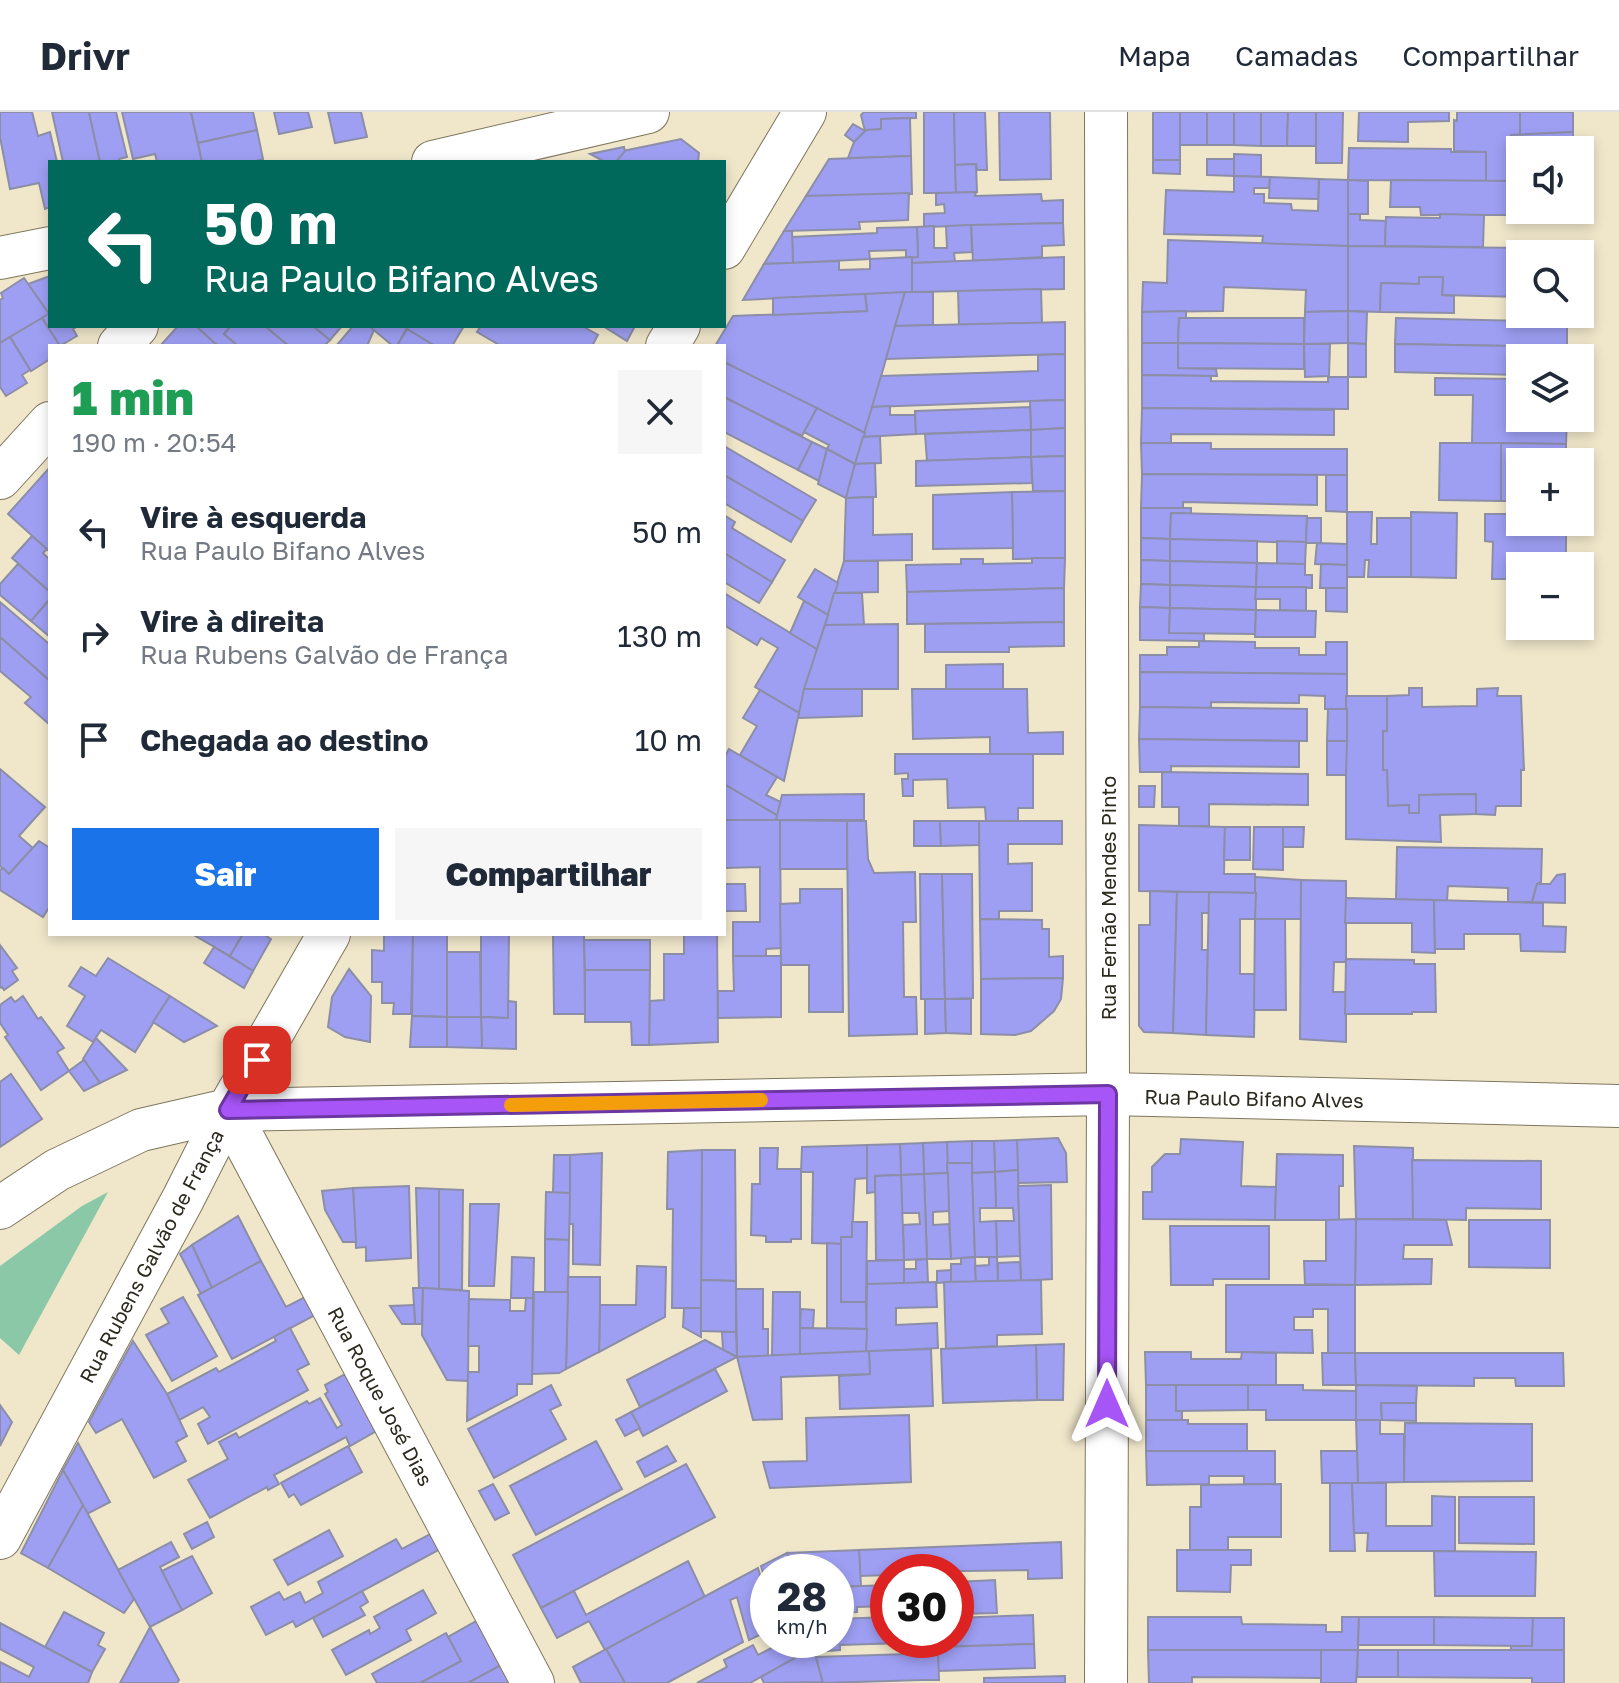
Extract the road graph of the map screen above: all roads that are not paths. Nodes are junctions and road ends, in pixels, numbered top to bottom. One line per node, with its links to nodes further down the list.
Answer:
1 (648, 112): 4 (street)
2 (805, 112): 5 (street)
3 (1106, 112): 13 (street, Rua Fernão Mendes Pinto)
4 (442, 160)
5 (726, 245)
6 (48, 248): 7 (street)
7 (0, 258)
8 (135, 328): 9 (street)
9 (121, 344)
10 (48, 425): 11 (street)
11 (0, 478)
12 (328, 936): 15 (street, Rua Rubens Galvão de França)
13 (1108, 1094): 14 (street, Rua Paulo Bifano Alves); 15 (street, Rua Paulo Bifano Alves); 19 (street, Rua Fernão Mendes Pinto)
14 (1619, 1106)
15 (228, 1110): 16 (street, Rua Paulo Bifano Alves); 17 (street, Rua Rubens Galvão de França); 18 (street, Rua Roque José Dias)
16 (0, 1208)
17 (0, 1538)
18 (533, 1683)
19 (1106, 1683)

